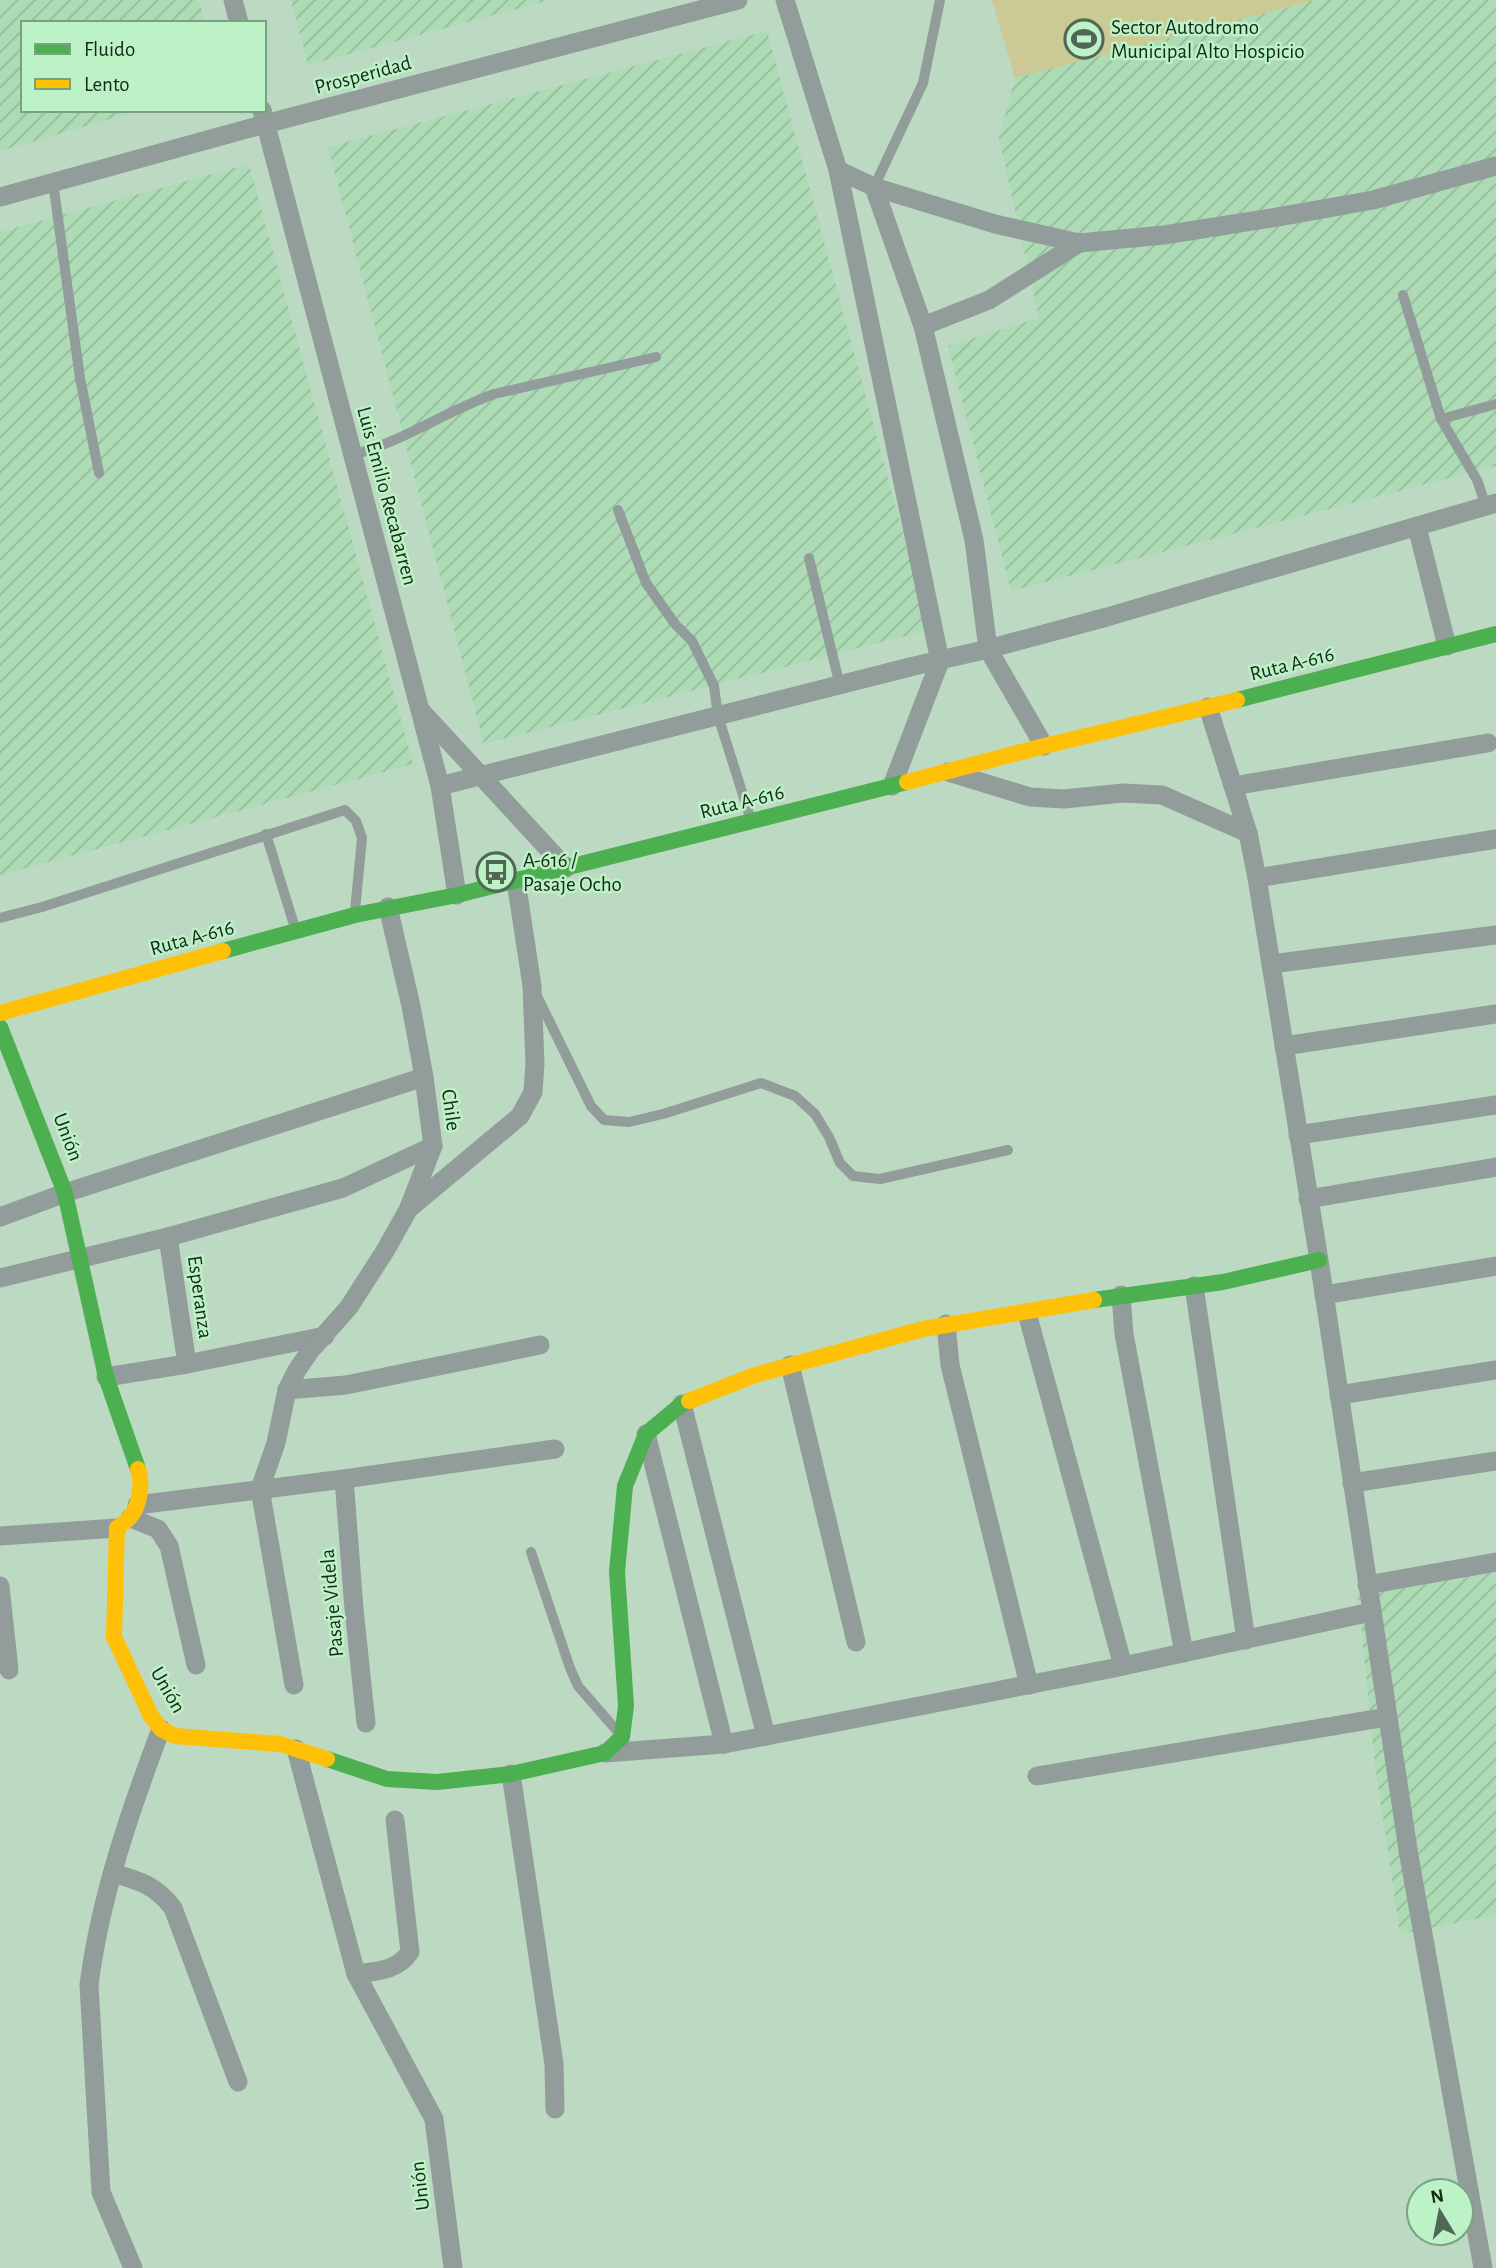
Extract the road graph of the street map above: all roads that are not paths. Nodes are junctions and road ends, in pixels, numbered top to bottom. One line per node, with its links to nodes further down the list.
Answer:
1 (233, 0): 5 (street)
2 (738, 0): 6 (street, Prosperidad)
3 (785, 0): 8 (street)
4 (940, 0): 10 (lane)
5 (238, 21)
6 (263, 117): 9 (street, Prosperidad); 18 (street, Luis Emilio Recabarren)
7 (1496, 166): 12 (street)
8 (838, 170): 10 (street); 27 (street)
9 (53, 182): 11 (street, Prosperidad); 19 (lane)
10 (874, 187): 12 (street); 14 (street)
11 (0, 197)
12 (1079, 243): 14 (street)
13 (1403, 295): 17 (lane)
14 (923, 326): 26 (street)
15 (656, 357): 18 (lane)
16 (1496, 404): 17 (lane)
17 (1441, 419): 20 (lane)
18 (352, 455): 29 (street, Luis Emilio Recabarren)
19 (99, 473)
20 (1491, 505): 22 (street)
21 (618, 510): 31 (lane)
22 (1417, 527): 25 (street); 26 (street)
23 (809, 558): 28 (lane)
24 (1496, 634): 25 (street, Ruta A-616)
25 (1447, 646): 30 (street, Ruta A-616)
26 (988, 649): 27 (street); 33 (street)
27 (940, 661): 28 (street); 37 (street)
28 (840, 686): 31 (street)
29 (419, 708): 35 (street); 36 (street, Luis Emilio Recabarren)
30 (1208, 708): 33 (street, Ruta A-616); 38 (street)
31 (718, 716): 35 (street); 39 (lane)
32 (1488, 743): 38 (street)
33 (1044, 746): 34 (street, Ruta A-616)
34 (947, 772): 37 (street, Ruta A-616); 40 (street)
35 (481, 776): 36 (street); 43 (street)
36 (440, 786): 46 (street, Luis Emilio Recabarren)
37 (892, 786): 39 (street, Ruta A-616)
38 (1233, 786): 40 (street)
39 (752, 821): 43 (street, Ruta A-616)
40 (1248, 833): 44 (street)
41 (266, 834): 48 (lane); 49 (lane); 50 (lane)
42 (1496, 839): 44 (street)
43 (566, 868): 45 (street, Ruta A-616)
44 (1257, 878): 52 (street)
45 (516, 881): 46 (street, Ruta A-616); 53 (street)
46 (457, 895): 47 (street, Ruta A-616)
47 (387, 907): 48 (street, Ruta A-616); 58 (street, Chile)
48 (355, 915): 50 (street, Ruta A-616)
49 (0, 918)
50 (296, 931): 54 (street, Ruta A-616)
51 (1496, 935): 52 (street)
52 (1271, 964): 57 (street)
53 (532, 986): 62 (lane); 66 (street)
54 (0, 1013)
55 (1496, 1014): 57 (street)
56 (0, 1027): 64 (street, Unión)
57 (1284, 1046): 60 (street)
58 (424, 1077): 61 (street, Chile); 64 (street)
59 (1496, 1105): 60 (street)
60 (1298, 1135): 65 (street)
61 (433, 1146): 66 (street, Chile); 68 (street)
62 (1008, 1150)
63 (1496, 1167): 65 (street)
64 (65, 1193): 67 (street); 69 (street, Unión)
65 (1308, 1199): 70 (street)
66 (408, 1210): 78 (street, Chile)
67 (0, 1217)
68 (168, 1237): 69 (street); 80 (street, Esperanza)
69 (81, 1258): 72 (street); 83 (street, Unión)
70 (1319, 1260): 73 (street); 74 (street)
71 (1496, 1266): 74 (street)
72 (0, 1278)
73 (1194, 1286): 75 (street); 100 (street)
74 (1324, 1295): 85 (street)
75 (1121, 1296): 76 (street); 102 (street)
76 (1027, 1313): 77 (street); 104 (street)
77 (947, 1324): 81 (street); 107 (street)
78 (325, 1336): 80 (street); 84 (street, Chile)
79 (540, 1346): 84 (street)
80 (187, 1364): 83 (street)
81 (790, 1365): 86 (street); 101 (street)
82 (1496, 1370): 85 (street)
83 (106, 1377): 93 (street, Unión)
84 (287, 1390): 92 (street, Chile)
85 (1339, 1395): 91 (street)
86 (682, 1405): 87 (street); 111 (street)
87 (646, 1434): 112 (street); 113 (street)
88 (555, 1449): 90 (street)
89 (1496, 1461): 91 (street)
90 (344, 1479): 92 (street); 109 (street, Pasaje Videla)
91 (1352, 1483): 98 (street)
92 (260, 1489): 93 (street); 106 (street)
93 (128, 1517): 94 (street); 103 (street); 110 (street, Unión)
94 (0, 1536)
95 (531, 1552): 112 (lane)
96 (1496, 1562): 98 (street)
97 (0, 1586): 105 (street)
98 (1367, 1586): 99 (street)
99 (1371, 1612): 100 (street); 108 (street)
100 (1246, 1640): 102 (street)
101 (856, 1642)
102 (1185, 1653): 104 (street)
103 (196, 1665)
104 (1123, 1666): 107 (street)
105 (9, 1670)
106 (294, 1685)
107 (1030, 1685): 111 (street)
108 (1387, 1717): 117 (street); 125 (street)
109 (366, 1723)
110 (161, 1729): 114 (street, Unión); 119 (street)
111 (766, 1736): 113 (street)
112 (622, 1737): 115 (street)
113 (724, 1744): 115 (street)
114 (296, 1749): 116 (street); 120 (street, Unión)
115 (605, 1753): 116 (street)
116 (511, 1774): 122 (street)
117 (1037, 1776)
118 (395, 1820): 120 (street)
119 (113, 1873): 121 (street); 123 (street)
120 (356, 1974): 124 (street, Unión)
121 (238, 2081)
122 (555, 2109)
123 (133, 2268)
124 (453, 2268)
125 (1483, 2268)

